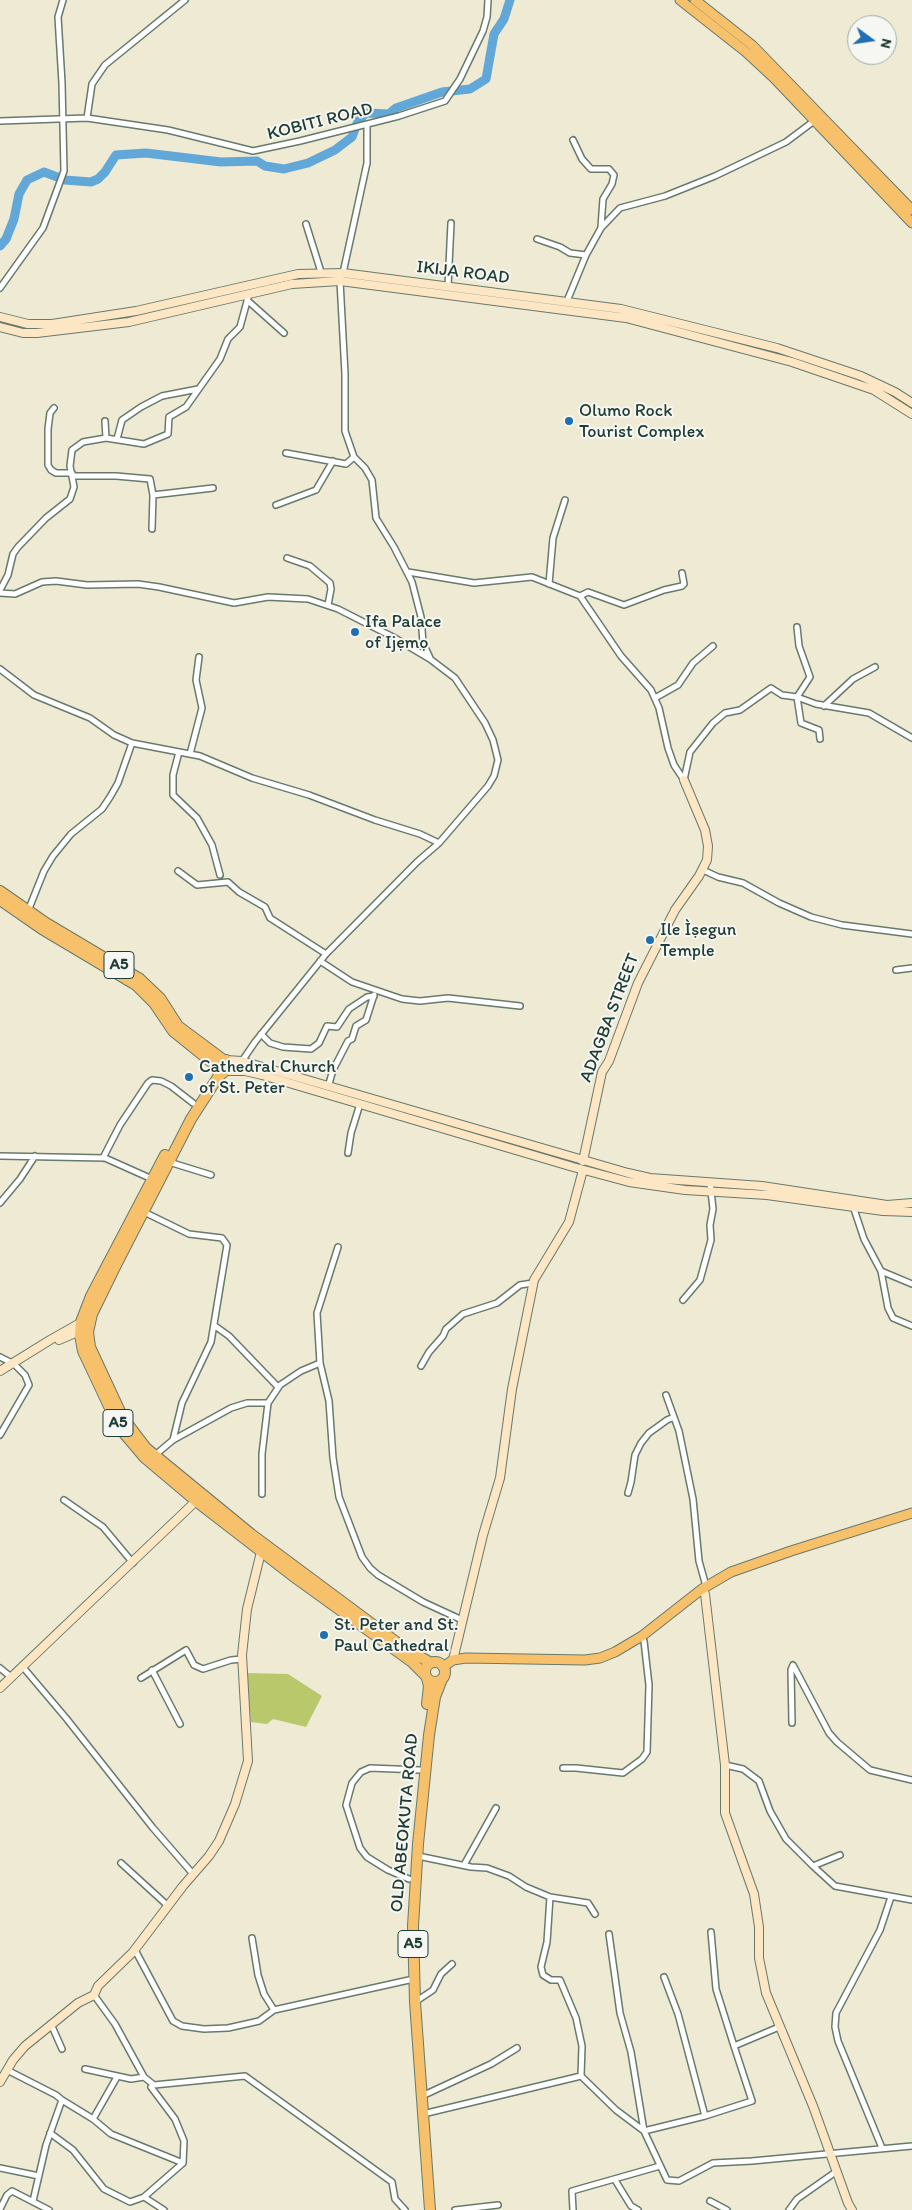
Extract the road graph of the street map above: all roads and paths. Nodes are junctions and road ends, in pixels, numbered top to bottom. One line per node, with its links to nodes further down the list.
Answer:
1 (63, 0): 7 (street)
2 (185, 0): 6 (street)
3 (488, 0): 10 (street, KOBITI ROAD)
4 (680, 0): 9 (main road)
5 (695, 0): 12 (main road)
6 (87, 118): 7 (street, KOBITI ROAD); 10 (street, KOBITI ROAD)
7 (63, 120): 8 (street, KOBITI ROAD); 23 (street)
8 (0, 121)
9 (814, 121): 14 (main road); 16 (street)
10 (367, 124): 20 (street)
11 (573, 140): 16 (street)
12 (912, 210)
13 (451, 223): 22 (street)
14 (912, 223)
15 (306, 224): 19 (street)
16 (600, 228): 18 (street)
17 (537, 239): 18 (street)
18 (586, 255): 25 (street)
19 (321, 272): 20 (street, IKIJA ROAD); 26 (street, IKIJA ROAD)
20 (343, 273): 22 (street, IKIJA ROAD)
21 (340, 281): 24 (street, IKIJA ROAD); 32 (street, IKIJA ROAD); 37 (street)
22 (448, 286): 25 (street, IKIJA ROAD)
23 (0, 288)
24 (248, 297): 27 (street, IKIJA ROAD); 28 (street); 29 (street)
25 (566, 301): 30 (street, IKIJA ROAD)
26 (0, 317)
27 (0, 328)
28 (284, 333)
29 (198, 389): 35 (street); 35 (street)
30 (912, 403)
31 (54, 408): 39 (street)
32 (912, 414)
33 (105, 421): 34 (street)
34 (106, 438): 35 (street); 39 (street)
35 (118, 439)
36 (286, 453): 38 (street)
37 (354, 457): 38 (street); 46 (street)
38 (333, 461): 43 (street)
39 (72, 474): 41 (street); 49 (street)
40 (214, 488): 41 (street)
41 (153, 495): 44 (street)
42 (565, 500): 48 (street)
43 (276, 505)
44 (152, 529)
45 (286, 558): 51 (street)
46 (408, 572): 48 (street); 55 (street)
47 (682, 573): 50 (street)
48 (549, 584): 50 (street)
49 (0, 592): 51 (street)
50 (580, 596): 58 (street)
51 (328, 605): 55 (street)
52 (796, 627): 59 (street)
53 (713, 646): 58 (street)
54 (199, 657): 65 (street)
55 (430, 659): 67 (street)
56 (874, 667): 60 (street)
57 (0, 669): 63 (street)
58 (654, 698): 66 (street)
59 (797, 698): 60 (street); 62 (street); 66 (street)
60 (824, 706): 61 (street)
61 (912, 738)
62 (820, 739)
63 (132, 743): 64 (street); 73 (street)
64 (179, 752): 65 (street); 70 (street)
65 (190, 754): 67 (street)
66 (684, 780): 68 (street)
67 (439, 844): 75 (street)
68 (703, 870): 74 (street); 92 (street, ADAGBA STREET)
69 (178, 871): 75 (street)
70 (220, 875)
71 (0, 891): 73 (highway, A5)
72 (1, 904): 83 (highway, A5)
73 (28, 911): 83 (highway, A5)
74 (912, 934)
75 (326, 954): 76 (street)
76 (320, 961): 79 (street); 81 (street)
77 (912, 968): 78 (street)
78 (896, 970)
79 (375, 993): 80 (street); 81 (street); 84 (street)
80 (520, 1006)
81 (261, 1034): 82 (street)
82 (242, 1062): 83 (street); 84 (street)
83 (221, 1065): 85 (highway, A5); 86 (street); 91 (highway, A5)
84 (328, 1087): 92 (street)
85 (193, 1103): 90 (street); 94 (highway, A5)
86 (360, 1104): 87 (street); 92 (street)
87 (348, 1153)
88 (0, 1156): 89 (street)
89 (35, 1156): 90 (street); 97 (street)
90 (103, 1158): 94 (street)
91 (168, 1162): 93 (street); 100 (highway, A5)
92 (583, 1165): 95 (street); 96 (street); 105 (street, ADAGBA STREET)
93 (211, 1175)
94 (152, 1179): 103 (highway, A5)
95 (710, 1182): 96 (street); 98 (street)
96 (712, 1192): 99 (street); 107 (street)
97 (0, 1203)
98 (912, 1203)
99 (853, 1206): 101 (street); 104 (street)
100 (144, 1212): 103 (highway, A5); 108 (street)
101 (912, 1212)
102 (338, 1247): 112 (street)
103 (112, 1263): 110 (highway, A5); 123 (highway, A5)
104 (881, 1271): 106 (street); 109 (street)
105 (533, 1283): 114 (street); 133 (street, ADAGBA STREET)
106 (912, 1284)
107 (683, 1300)
108 (215, 1326): 117 (street); 122 (street)
109 (912, 1326)
110 (80, 1327): 113 (street); 127 (highway, A5)
111 (0, 1357): 113 (street)
112 (320, 1363): 117 (street); 133 (street)
113 (15, 1366): 115 (street); 116 (street); 121 (street)
114 (421, 1366)
115 (0, 1372)
116 (0, 1376)
117 (278, 1387): 119 (street)
118 (666, 1395): 120 (street)
119 (268, 1403): 122 (street); 125 (street)
120 (674, 1417): 124 (street); 132 (street)
121 (0, 1435)
122 (173, 1440): 123 (street)
123 (154, 1456): 137 (highway, A5)
124 (628, 1493)
125 (262, 1494)
126 (64, 1500): 131 (street)
127 (196, 1501): 130 (highway, A5); 131 (street)
128 (912, 1513): 132 (main road)
129 (912, 1519): 132 (main road)
130 (261, 1552): 135 (street); 142 (highway, A5)
131 (133, 1563): 138 (street)
132 (705, 1590): 134 (main road); 136 (main road); 148 (street)
133 (462, 1620): 136 (street, ADAGBA STREET)
134 (644, 1641): 141 (main road); 149 (street)
135 (242, 1659): 140 (street); 158 (street)
136 (453, 1660): 141 (main road)
137 (432, 1663): 141 (highway); 142 (highway)
138 (22, 1666): 143 (street); 158 (street)
139 (0, 1668): 143 (street)
140 (152, 1670): 144 (street); 147 (street)
141 (443, 1673): 142 (highway); 154 (highway, OLD ABEOKUTA ROAD / A5)
142 (426, 1676): 150 (highway, OLD ABEOKUTA ROAD / A5)
143 (10, 1678): 145 (street)
144 (141, 1678)
145 (0, 1688)
146 (792, 1723): 151 (street)
147 (180, 1724)
148 (725, 1765): 157 (street); 176 (street)
149 (563, 1768)
150 (420, 1770): 159 (highway, OLD ABEOKUTA ROAD / A5); 159 (street)
151 (912, 1780)
152 (496, 1808): 156 (street)
153 (840, 1855): 157 (street)
154 (417, 1856): 156 (street); 173 (highway, OLD ABEOKUTA ROAD / A5)
155 (121, 1863): 163 (street)
156 (464, 1866): 160 (street)
157 (813, 1866): 161 (street)
158 (193, 1874): 163 (street)
159 (409, 1879): 171 (highway, OLD ABEOKUTA ROAD / A5)
160 (550, 1897): 164 (street); 182 (street)
161 (891, 1897): 162 (street); 195 (street)
162 (912, 1900)
163 (168, 1905): 168 (street)
164 (595, 1914)
165 (711, 1932): 177 (street)
166 (609, 1934): 192 (street)
167 (252, 1938): 174 (street)
168 (135, 1950): 172 (street); 174 (street)
169 (452, 1964): 173 (street)
170 (664, 1977): 190 (street)
171 (409, 1980): 174 (street); 211 (highway, OLD ABEOKUTA ROAD / A5)
172 (94, 1995): 175 (street); 184 (street)
173 (415, 2002): 187 (highway, OLD ABEOKUTA ROAD / A5)
174 (274, 2010)
175 (51, 2024): 179 (street); 181 (street)
176 (779, 2027): 177 (street); 196 (street)
177 (734, 2046): 190 (street)
178 (517, 2048): 187 (street)
179 (62, 2049)
180 (85, 2069): 183 (street)
181 (8, 2070): 185 (street); 188 (street)
182 (582, 2076): 189 (street); 192 (street)
183 (117, 2077): 184 (street); 191 (street)
184 (144, 2077): 186 (street)
185 (0, 2082)
186 (154, 2085): 197 (street); 210 (street)
187 (421, 2096): 189 (highway, OLD ABEOKUTA ROAD / A5)
188 (62, 2100): 191 (street); 193 (street)
189 (423, 2114): 212 (highway, OLD ABEOKUTA ROAD / A5)
190 (705, 2116): 192 (street)
191 (93, 2119): 197 (street)
192 (644, 2131): 198 (street)
193 (50, 2133): 201 (street); 203 (street)
194 (912, 2146): 195 (street)
195 (882, 2148): 196 (street)
196 (831, 2153): 198 (street); 200 (street)
197 (183, 2163): 203 (street)
198 (660, 2166): 202 (street)
199 (0, 2168): 201 (street)
200 (838, 2171): 217 (street); 218 (street)
201 (39, 2176): 204 (street)
202 (615, 2180): 214 (street); 215 (street)
203 (144, 2197): 209 (street)
204 (33, 2201): 207 (street); 208 (street)
205 (710, 2201): 216 (street)
206 (498, 2205): 213 (street)
207 (0, 2209)
208 (48, 2210)
209 (164, 2210)
210 (405, 2210)
211 (423, 2210)
212 (430, 2210)
213 (455, 2210)
214 (572, 2210)
215 (638, 2210)
216 (727, 2210)
217 (789, 2210)
218 (852, 2210)

